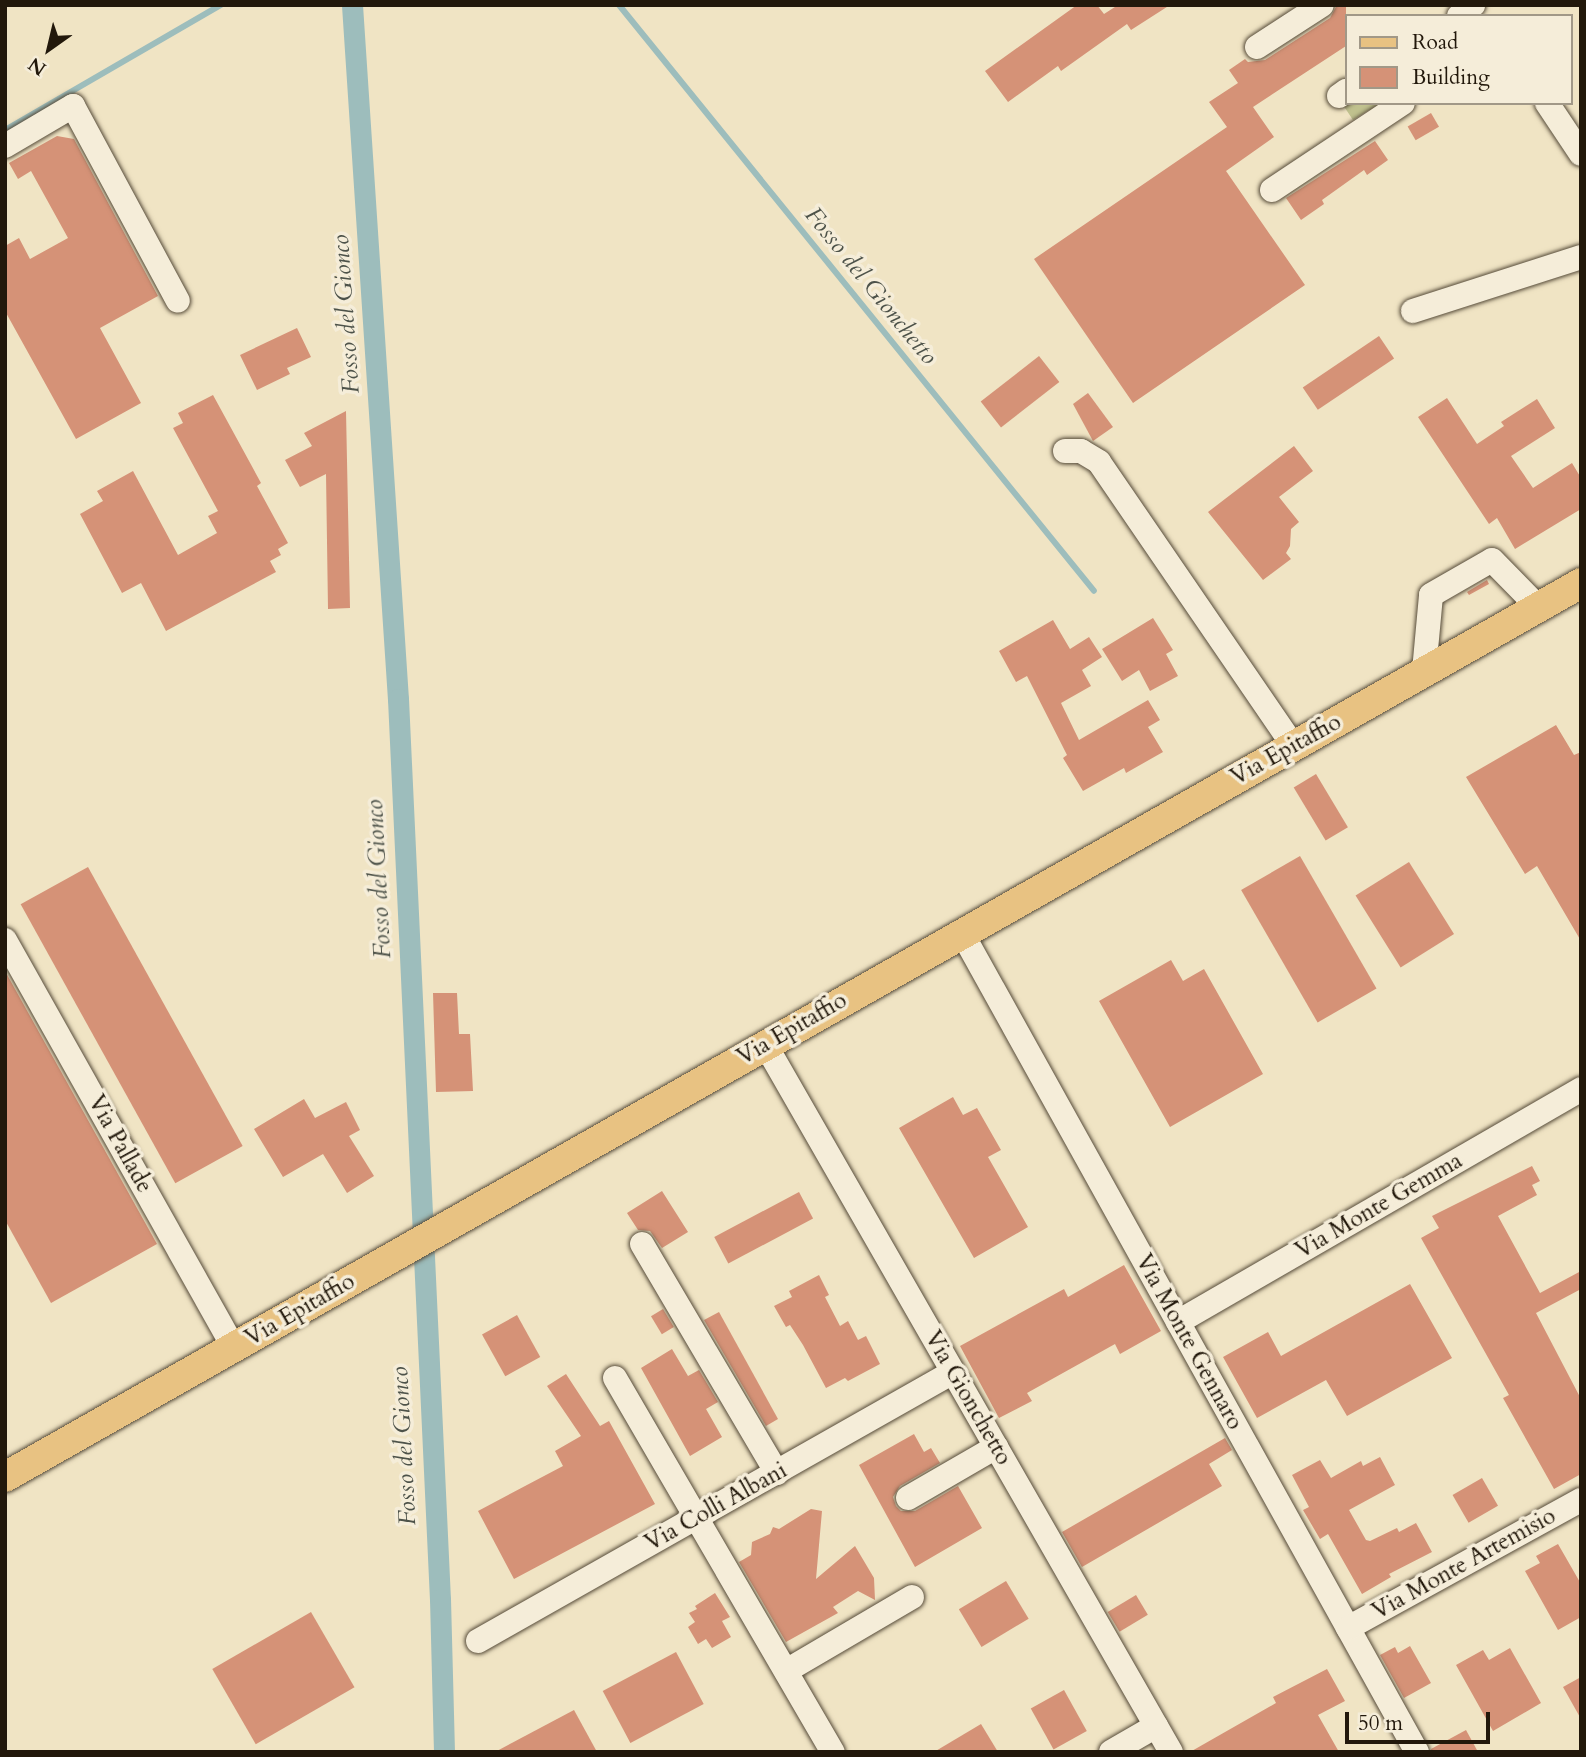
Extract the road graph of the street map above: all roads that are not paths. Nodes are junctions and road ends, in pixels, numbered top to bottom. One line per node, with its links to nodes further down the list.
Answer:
1 (1322, 5): 2 (street)
2 (1257, 47)
3 (1400, 105): 7 (street)
4 (1548, 105): 6 (street)
5 (5, 146): 9 (street)
6 (1581, 155)
7 (1272, 190)
8 (1581, 257): 10 (street)
9 (178, 301)
10 (1413, 311)
11 (1065, 451): 15 (street)
12 (1581, 583): 13 (main road, Via Epitaffio)
13 (1538, 607): 14 (main road, Via Epitaffio); 14 (street)
14 (1424, 671): 15 (main road, Via Epitaffio)
15 (1293, 745): 16 (main road, Via Epitaffio)
16 (962, 933): 18 (main road, Via Epitaffio); 21 (street, Via Monte Gennaro)
17 (5, 940): 22 (street, Via Pallade)
18 (765, 1044): 22 (main road, Via Epitaffio); 23 (street, Via Gionchetto)
19 (1581, 1089): 21 (street, Via Monte Gemma)
20 (642, 1244): 26 (street)
21 (1178, 1322): 32 (street, Via Monte Gennaro)
22 (234, 1348): 27 (main road, Via Epitaffio)
23 (953, 1372): 25 (street, Via Gionchetto); 26 (street, Via Colli Albani)
24 (615, 1378): 30 (street)
25 (996, 1447): 28 (street); 35 (street, Via Gionchetto)
26 (777, 1474): 30 (street, Via Colli Albani)
27 (5, 1477)
28 (908, 1497)
29 (1581, 1500): 32 (street, Via Monte Artemisio)
30 (696, 1518): 33 (street, Via Colli Albani); 34 (street)
31 (912, 1597): 34 (street)
32 (1348, 1628): 39 (street, Via Monte Gennaro)
33 (478, 1641)
34 (786, 1671): 36 (street)
35 (1156, 1726): 37 (street); 38 (street, Via Gionchetto)
36 (833, 1752)
37 (1111, 1752)
38 (1171, 1752)
39 (1417, 1752)

